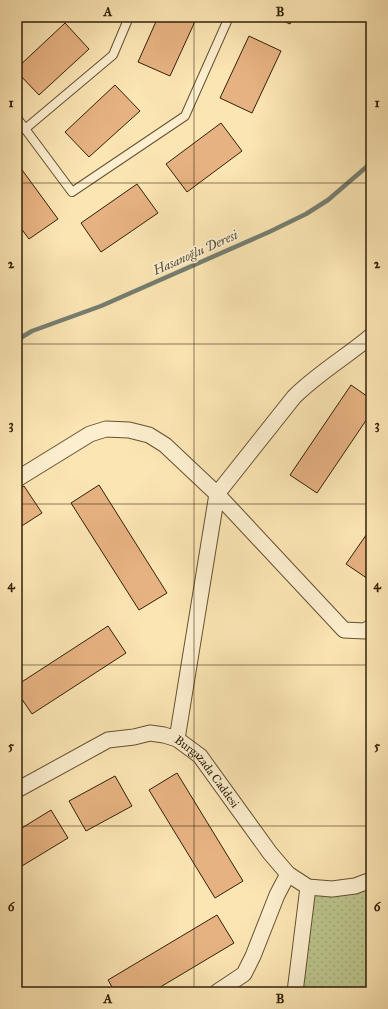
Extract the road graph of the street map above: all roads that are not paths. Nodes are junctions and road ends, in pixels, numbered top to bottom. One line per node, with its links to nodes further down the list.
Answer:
1 (129, 17): 4 (lane)
2 (229, 17): 4 (lane)
3 (17, 118): 4 (lane)
4 (25, 129)
5 (371, 336): 7 (street)
6 (17, 479): 7 (street)
7 (217, 494): 8 (street); 9 (street)
8 (371, 627)
9 (177, 739): 10 (street, Burgazada Caddesi); 11 (street, Burgazada Caddesi)
10 (17, 790)
11 (288, 874): 13 (street, Burgazada Caddesi); 14 (street)
12 (371, 880): 13 (street, Burgazada Caddesi)
13 (308, 887): 15 (street)
14 (217, 992)
15 (296, 992)

